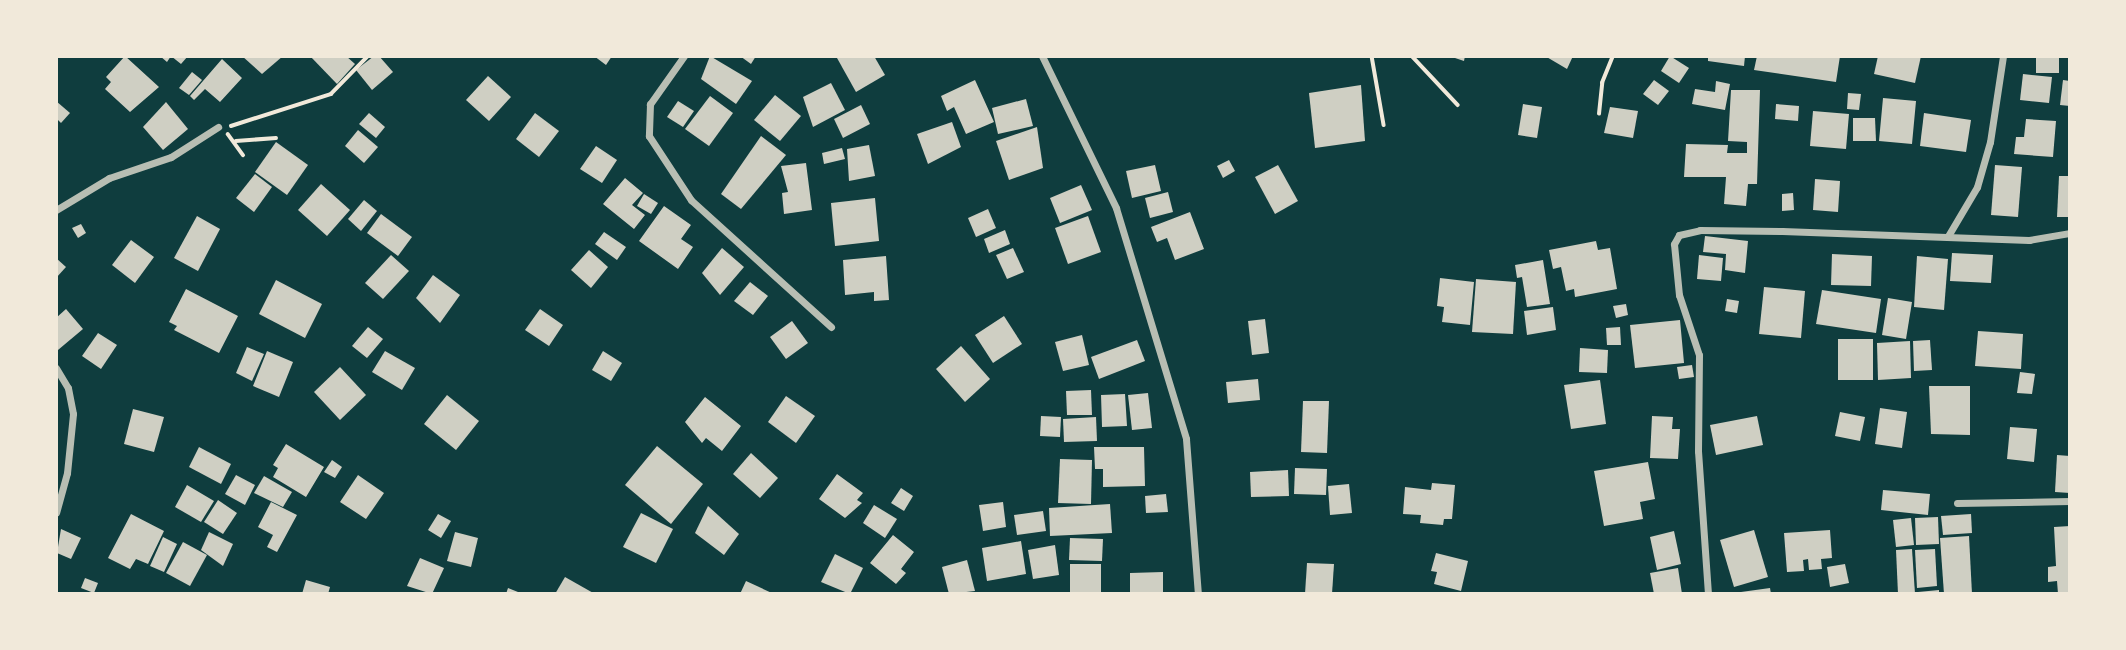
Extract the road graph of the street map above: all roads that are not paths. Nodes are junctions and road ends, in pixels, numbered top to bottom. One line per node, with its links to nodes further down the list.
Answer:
1 (684, 56): 8 (street)
2 (1042, 56): 13 (street)
3 (2003, 56): 7 (street)
4 (218, 127): 5 (street)
5 (56, 211)
6 (2070, 233): 7 (street)
7 (1948, 236): 14 (street)
8 (831, 327)
9 (56, 368): 12 (street)
10 (2070, 501): 11 (street)
11 (1957, 503)
12 (56, 513)
13 (1198, 594)
14 (1708, 594)

